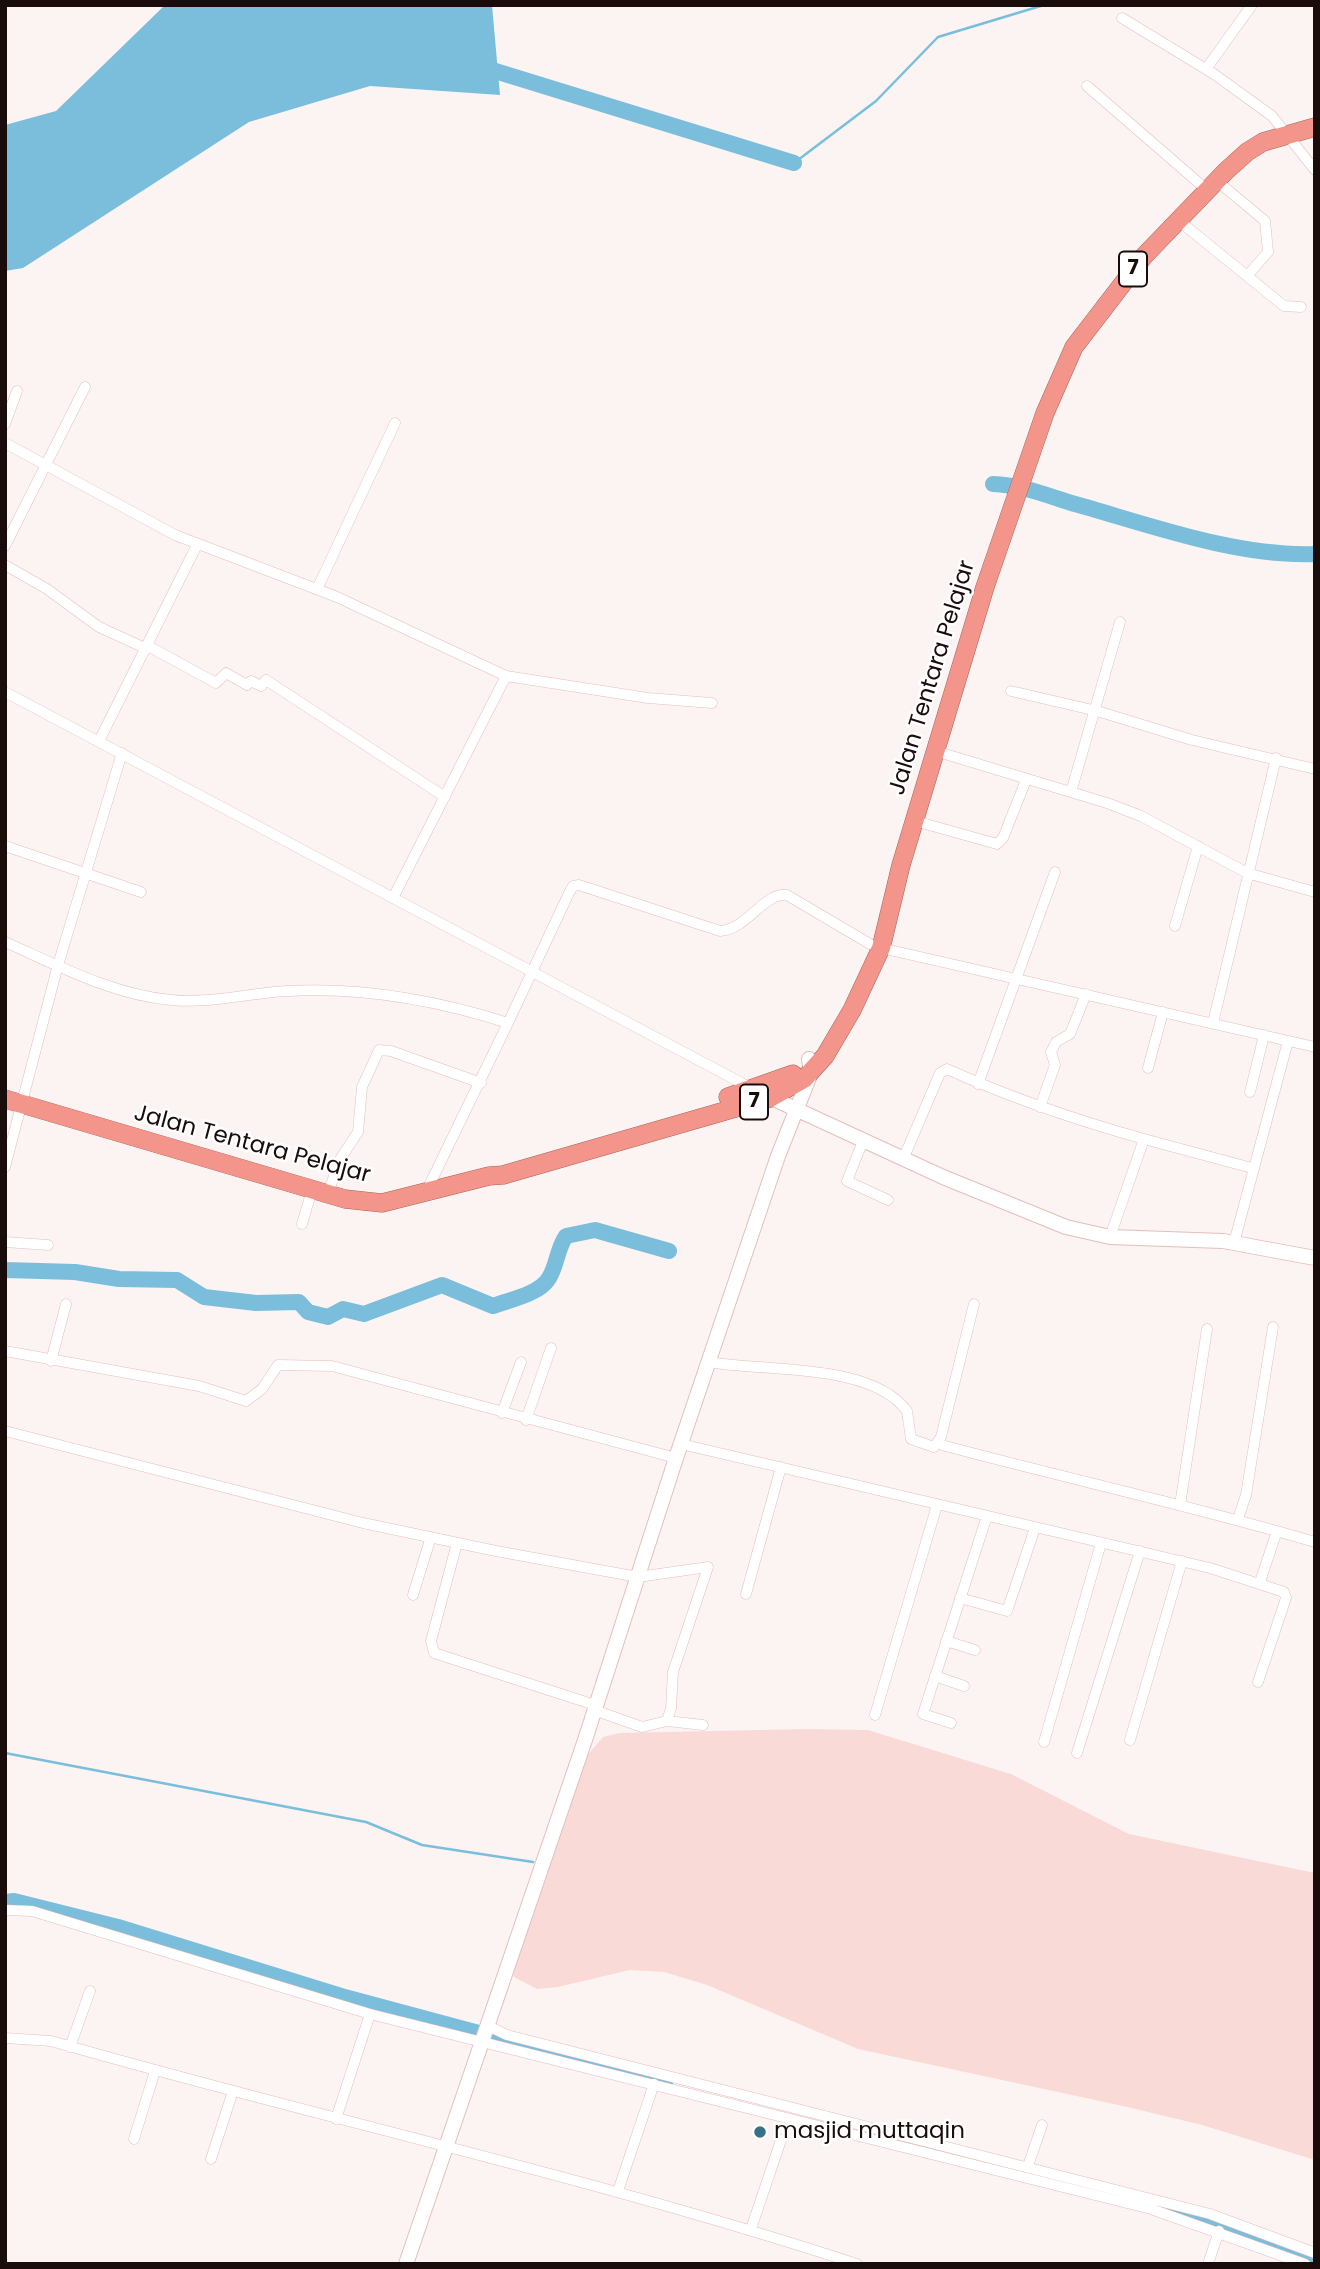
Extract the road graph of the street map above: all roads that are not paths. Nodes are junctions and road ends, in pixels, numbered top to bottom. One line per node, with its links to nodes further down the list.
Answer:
1 (1252, 5): 3 (street)
2 (1122, 18): 3 (street)
3 (1206, 69): 6 (street)
4 (1087, 86): 8 (street)
5 (1315, 127): 6 (highway, 7)
6 (1287, 133): 7 (street); 8 (highway, 7)
7 (1315, 170)
8 (1211, 185): 9 (highway, 7); 10 (street)
9 (1178, 220): 10 (street); 30 (highway, Jalan Tentara Pelajar / 7)
10 (1247, 276): 11 (street)
11 (1301, 307)
12 (85, 387): 17 (street)
13 (17, 391): 14 (street)
14 (5, 424)
15 (395, 424): 21 (street)
16 (5, 443): 17 (street)
17 (47, 466): 18 (street); 19 (street)
18 (197, 545): 21 (street); 23 (street)
19 (5, 546)
20 (5, 565): 23 (street)
21 (317, 589): 24 (street)
22 (1121, 622): 28 (street)
23 (147, 647): 29 (street); 36 (street)
24 (506, 676): 27 (street); 36 (street)
25 (1011, 691): 28 (street)
26 (5, 692): 29 (street)
27 (712, 703)
28 (1097, 712): 32 (street); 35 (street)
29 (99, 741): 31 (street)
30 (935, 751): 34 (street); 37 (highway, Jalan Tentara Pelajar / 7)
31 (122, 753): 41 (street); 45 (street)
32 (1276, 758): 33 (street); 42 (street)
33 (1315, 769)
34 (1026, 780): 35 (street); 37 (street)
35 (1071, 792): 39 (street)
36 (446, 797): 45 (street)
37 (915, 821): 48 (highway, Jalan Tentara Pelajar / 7)
38 (5, 846): 41 (street)
39 (1198, 846): 42 (street); 46 (street)
40 (1055, 872): 51 (street)
41 (86, 873): 43 (street); 49 (street)
42 (1247, 873): 44 (street); 55 (street)
43 (141, 892)
44 (1315, 892)
45 (393, 898): 50 (street)
46 (1175, 926)
47 (5, 942): 49 (street)
48 (875, 946): 50 (street); 51 (street); 59 (highway, Jalan Tentara Pelajar / 7)
49 (58, 965): 54 (street); 67 (street)
50 (534, 973): 54 (street); 63 (street)
51 (1016, 979): 52 (street); 62 (street)
52 (1086, 995): 53 (street); 68 (street)
53 (1163, 1012): 55 (street); 60 (street)
54 (509, 1023): 61 (street)
55 (1213, 1023): 56 (street)
56 (1264, 1035): 57 (street); 64 (street)
57 (1288, 1041): 58 (street); 74 (street)
58 (1315, 1047)
59 (810, 1066): 63 (highway, Jalan Tentara Pelajar / 7); 65 (highway, Jalan Tentara Pelajar / 7); 69 (street)
60 (1148, 1068)
61 (481, 1083): 76 (street); 77 (street)
62 (978, 1084): 68 (street); 72 (street)
63 (754, 1089): 65 (street); 75 (highway, Jalan Tentara Pelajar / 7)
64 (1250, 1092)
65 (770, 1098): 69 (street); 75 (highway, Jalan Tentara Pelajar / 7)
66 (5, 1099): 67 (highway, Jalan Tentara Pelajar / 7)
67 (23, 1104): 73 (street); 76 (highway, Jalan Tentara Pelajar / 7)
68 (1040, 1107): 70 (street)
69 (796, 1110): 71 (street); 93 (street)
70 (1144, 1139): 74 (street); 80 (street)
71 (863, 1141): 72 (street); 78 (street)
72 (904, 1157): 80 (street)
73 (5, 1167)
74 (1252, 1168): 82 (street)
75 (489, 1176): 77 (highway, Jalan Tentara Pelajar / 7)
76 (320, 1192): 77 (highway, Jalan Tentara Pelajar / 7); 79 (street)
77 (425, 1193)
78 (888, 1200)
79 (302, 1224)
80 (1110, 1237): 82 (street)
81 (5, 1242): 83 (street)
82 (1234, 1243): 84 (street)
83 (48, 1245)
84 (1315, 1258)
85 (66, 1304): 91 (street)
86 (974, 1304): 97 (street)
87 (1273, 1327): 103 (street)
88 (1207, 1329): 101 (street)
89 (551, 1348): 95 (street)
90 (5, 1351): 91 (street)
91 (51, 1361): 94 (street)
92 (521, 1362): 94 (street)
93 (708, 1362): 97 (street); 98 (street)
94 (502, 1413): 95 (street)
95 (526, 1420): 98 (street)
96 (5, 1432): 106 (street)
97 (938, 1444): 101 (street)
98 (678, 1451): 99 (street); 114 (street)
99 (781, 1467): 100 (street); 116 (street)
100 (937, 1505): 102 (street); 125 (street)
101 (1180, 1506): 103 (street)
102 (987, 1516): 104 (street); 118 (street)
103 (1238, 1519): 105 (street)
104 (1035, 1528): 109 (street); 118 (street)
105 (1278, 1531): 107 (street); 115 (street)
106 (431, 1537): 108 (street); 117 (street)
107 (1315, 1542)
108 (457, 1543): 114 (street); 124 (street)
109 (1101, 1543): 110 (street); 130 (street)
110 (1140, 1551): 111 (street); 131 (street)
111 (1182, 1561): 115 (street); 129 (street)
112 (707, 1566): 113 (street); 114 (street); 126 (street)
113 (719, 1566)
114 (638, 1577): 124 (street)
115 (1260, 1582): 122 (street)
116 (746, 1594)
117 (413, 1595)
118 (960, 1598): 119 (street)
119 (946, 1641): 120 (street); 121 (street)
120 (975, 1650)
121 (935, 1676): 123 (street); 127 (street)
122 (1258, 1682)
123 (964, 1686)
124 (594, 1708): 126 (street); 135 (street)
125 (875, 1715)
126 (667, 1721): 128 (street)
127 (951, 1723)
128 (704, 1725)
129 (1130, 1740)
130 (1044, 1742)
131 (1077, 1753)
132 (5, 1910): 134 (street)
133 (90, 1991): 137 (street)
134 (370, 2014): 135 (street); 141 (street)
135 (483, 2033): 139 (street); 145 (street); 147 (street)
136 (5, 2038): 137 (street)
137 (70, 2047): 138 (street)
138 (155, 2071): 140 (street); 143 (street)
139 (654, 2084): 148 (street); 150 (street)
140 (233, 2091): 141 (street); 146 (street)
141 (336, 2119): 145 (street)
142 (1042, 2125): 147 (street)
143 (134, 2139)
144 (781, 2140): 149 (street)
145 (447, 2149): 148 (street); 152 (street)
146 (211, 2159)
147 (1028, 2166): 151 (street)
148 (618, 2191): 149 (street)
149 (751, 2229): 153 (street)
150 (1219, 2231): 154 (street); 155 (street)
151 (1315, 2253)
152 (406, 2264)
153 (857, 2264)
154 (1208, 2264)
155 (1305, 2264)

